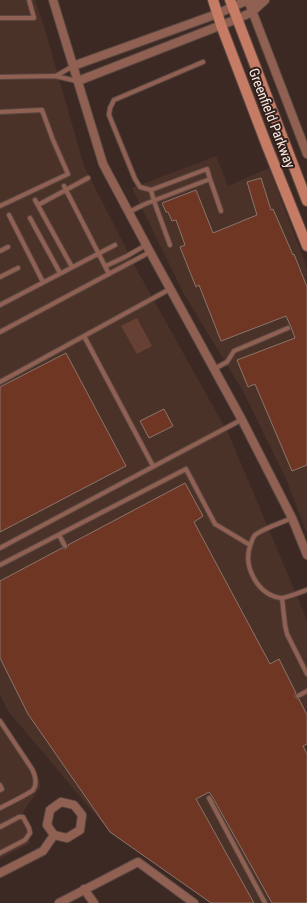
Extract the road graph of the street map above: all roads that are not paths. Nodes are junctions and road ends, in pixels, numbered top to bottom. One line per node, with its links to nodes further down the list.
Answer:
1 (29, 0): 9 (lane)
2 (54, 0): 13 (street)
3 (213, 0): 8 (main road, Greenfield Parkway)
4 (248, 0): 5 (street); 6 (street); 7 (street)
5 (265, 0): 7 (street)
6 (231, 4): 8 (street); 10 (main road, Greenfield Parkway)
7 (252, 12): 10 (street); 18 (street)
8 (217, 14): 11 (main road, Greenfield Parkway); 13 (street)
9 (0, 18)
10 (237, 19): 11 (street); 25 (main road, Greenfield Parkway)
11 (222, 26): 16 (street); 34 (main road, Greenfield Parkway)
12 (203, 62): 22 (lane)
13 (74, 66): 14 (lane); 16 (street)
14 (56, 76): 15 (lane); 16 (lane)
15 (0, 77)
16 (78, 81): 29 (street)
17 (0, 112): 27 (lane)
18 (307, 154)
19 (88, 178): 21 (lane)
20 (210, 179): 22 (lane); 24 (lane); 28 (lane)
21 (65, 188): 26 (lane); 38 (lane)
22 (151, 190): 24 (lane)
23 (35, 200): 26 (lane)
24 (154, 201): 29 (lane); 33 (lane)
25 (307, 201)
26 (38, 205): 40 (lane)
27 (0, 206)
28 (221, 211)
29 (129, 212): 36 (street)
30 (9, 215): 45 (lane)
31 (30, 218): 42 (lane)
32 (115, 245): 38 (lane)
33 (170, 245)
34 (307, 246)
35 (8, 247): 37 (lane)
36 (148, 248): 39 (lane); 43 (lane); 46 (street)
37 (0, 251)
38 (99, 253): 39 (lane); 40 (lane)
39 (106, 266): 43 (lane)
40 (72, 267): 42 (lane)
41 (18, 268): 44 (lane)
42 (60, 273): 45 (lane)
43 (109, 274): 49 (lane)
44 (0, 277)
45 (43, 282): 47 (lane)
46 (170, 289): 50 (lane); 51 (street)
47 (0, 305)
48 (288, 328): 51 (lane)
49 (0, 332)
50 (84, 336): 52 (lane); 54 (lane)
51 (214, 370): 53 (street)
52 (0, 382)
53 (242, 420): 54 (lane); 55 (street)
54 (153, 466): 59 (lane)
55 (292, 518): 57 (lane); 60 (street)
56 (59, 535): 57 (lane); 58 (lane); 61 (lane)
57 (250, 545): 63 (lane)
58 (65, 546)
59 (0, 548)
60 (307, 555)
61 (0, 565)
62 (307, 590): 63 (lane)
63 (282, 598): 64 (lane)
64 (307, 674)
65 (307, 691): 66 (lane)
66 (298, 696)
67 (0, 721): 71 (lane)
68 (0, 785): 69 (lane)
69 (0, 790)
70 (209, 798): 80 (lane)
71 (0, 808)
72 (0, 826): 74 (lane)
73 (54, 835): 73 (street); 75 (street)
74 (0, 853)
75 (0, 873)
76 (84, 890): 77 (street); 78 (street); 79 (street)
77 (59, 903)
78 (94, 903)
79 (194, 903)
80 (265, 903)

